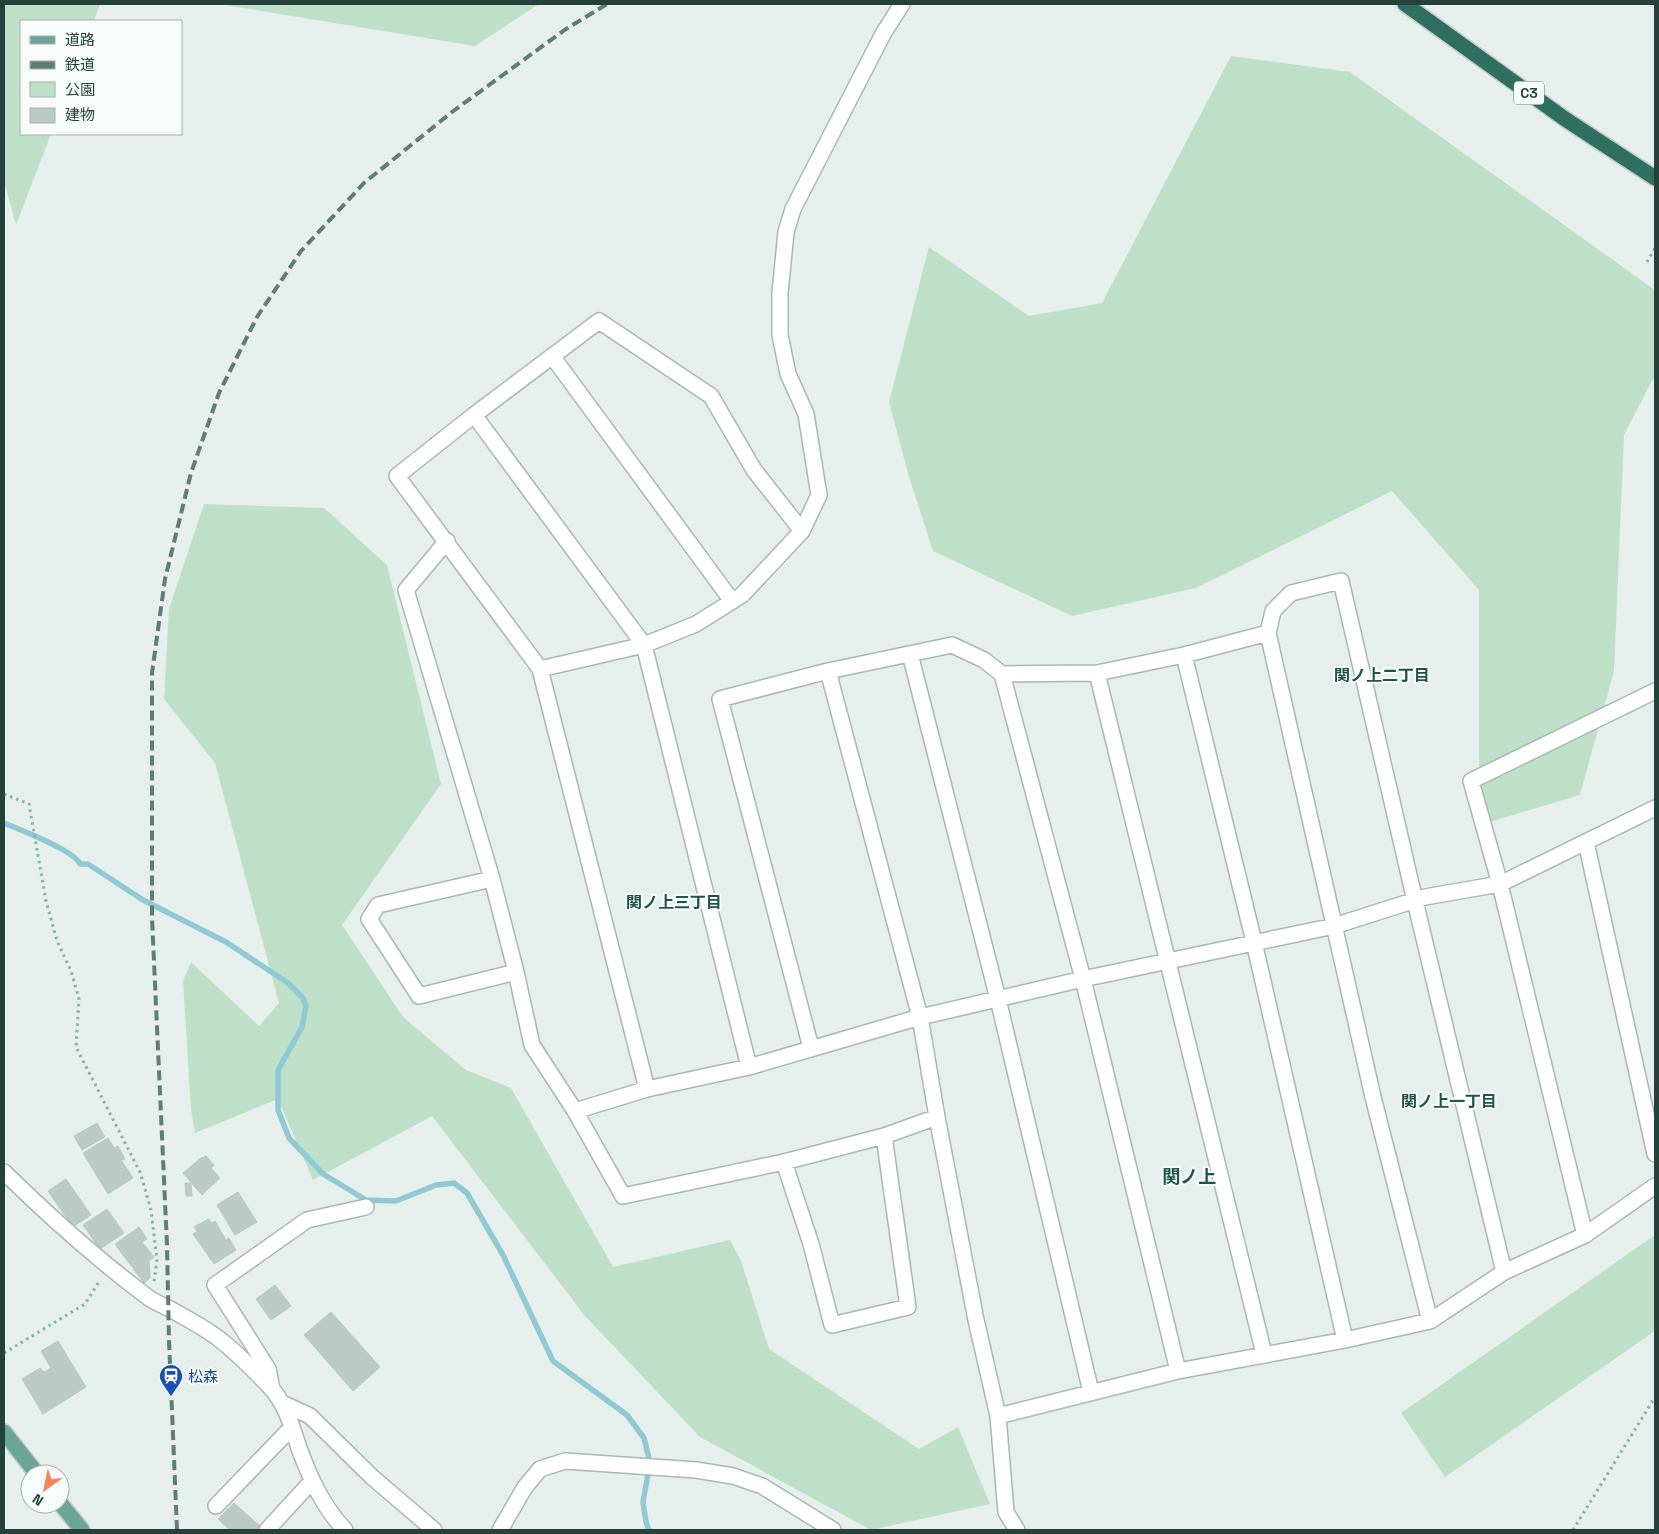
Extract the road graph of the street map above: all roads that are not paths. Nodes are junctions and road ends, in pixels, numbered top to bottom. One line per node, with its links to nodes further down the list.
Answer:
1 (902, 4): 6 (street)
2 (1405, 4): 3 (highway, C3)
3 (1655, 178)
4 (552, 356): 5 (street); 6 (street); 8 (street)
5 (474, 415): 7 (street); 10 (street)
6 (802, 531): 8 (street)
7 (447, 541): 13 (street); 20 (street)
8 (732, 601): 10 (street)
9 (1268, 633): 12 (street); 22 (street); 23 (street)
10 (644, 645): 13 (street); 31 (street)
11 (910, 654): 14 (street); 16 (street); 28 (street)
12 (1184, 655): 15 (street); 24 (street)
13 (540, 668): 32 (street)
14 (828, 672): 29 (street); 30 (street)
15 (1097, 673): 16 (street); 25 (street)
16 (1002, 674): 27 (street)
17 (1655, 692): 21 (street)
18 (1655, 808): 19 (street)
19 (1586, 842): 21 (street); 36 (street)
20 (492, 879): 26 (street); 26 (street)
21 (1500, 884): 22 (street); 41 (street)
22 (1415, 900): 23 (street); 42 (street)
23 (1334, 926): 24 (street); 43 (street)
24 (1254, 942): 25 (street); 44 (street)
25 (1166, 961): 27 (street); 45 (street)
26 (516, 972): 33 (street)
27 (1084, 979): 28 (street); 46 (street)
28 (998, 999): 29 (street); 48 (street)
29 (920, 1018): 30 (street); 34 (street)
30 (811, 1048): 31 (street)
31 (748, 1067): 32 (street)
32 (647, 1089): 33 (street)
33 (575, 1111): 37 (street)
34 (937, 1117): 35 (street); 50 (street)
35 (884, 1136): 37 (street); 37 (street)
36 (1655, 1154)
37 (784, 1162)
38 (4, 1172): 47 (street)
39 (1655, 1186): 41 (street)
40 (366, 1207): 47 (street)
41 (1585, 1235): 42 (street)
42 (1504, 1272): 43 (street)
43 (1430, 1321): 44 (street)
44 (1344, 1340): 45 (street)
45 (1264, 1354): 46 (street)
46 (1178, 1371): 48 (street)
47 (272, 1389): 49 (street)
48 (1091, 1392): 50 (street)
49 (282, 1403): 51 (street); 60 (street)
50 (998, 1416): 63 (street)
51 (292, 1427): 54 (street); 55 (street)
52 (4, 1432): 53 (main road)
53 (29, 1464)
54 (312, 1481): 58 (street); 59 (street)
55 (216, 1506)
56 (69, 1514): 57 (main road)
57 (82, 1530)
58 (267, 1530)
59 (345, 1530)
60 (434, 1530)
61 (500, 1530): 62 (street)
62 (833, 1530)
63 (1017, 1530)

